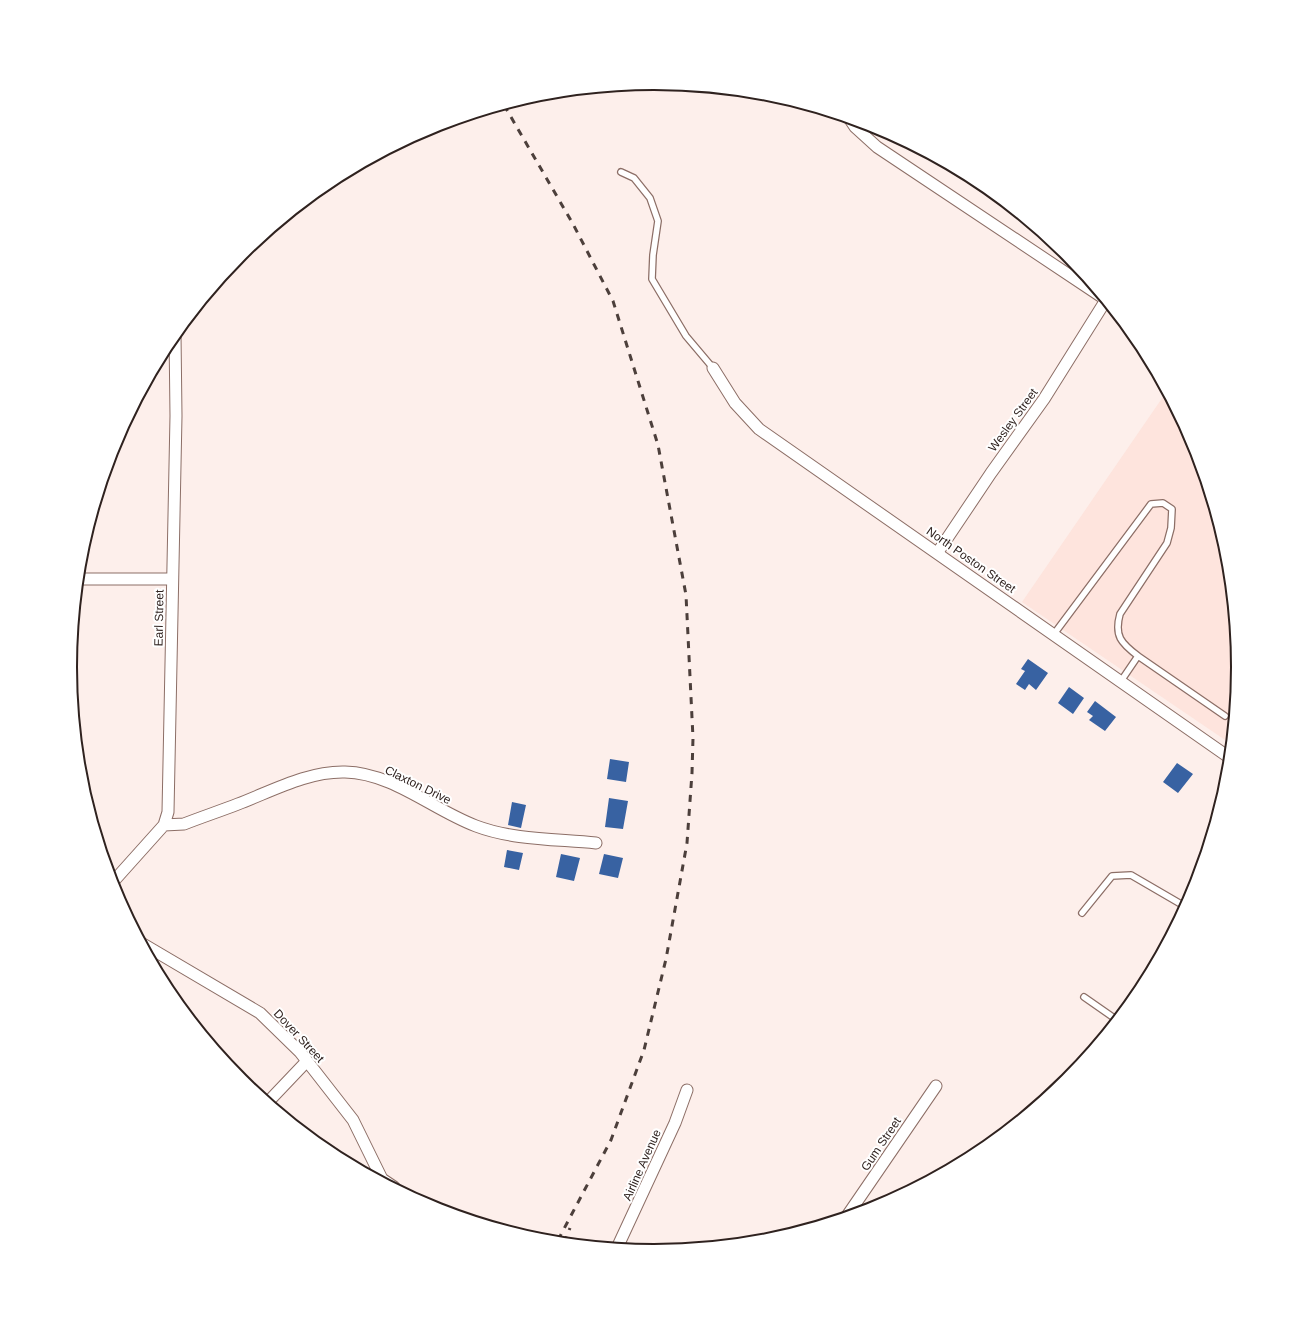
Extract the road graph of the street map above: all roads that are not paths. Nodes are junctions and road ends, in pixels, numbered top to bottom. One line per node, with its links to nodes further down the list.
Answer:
1 (854, 125): 3 (street)
2 (621, 172): 6 (lane)
3 (1093, 291)
4 (1103, 303): 7 (street, Wesley Street)
5 (176, 343): 8 (street, Earl Street)
6 (713, 368): 7 (street, North Poston Street)
7 (938, 552): 10 (street, North Poston Street)
8 (172, 578): 9 (street); 15 (street, Earl Street)
9 (84, 579)
10 (1054, 634): 11 (lane); 12 (street, North Poston Street)
11 (1138, 656): 12 (lane); 13 (lane)
12 (1121, 681): 14 (street, North Poston Street)
13 (1225, 716)
14 (1225, 754)
15 (164, 825): 16 (street, Claxton Drive); 17 (street, Earl Street)
16 (596, 843)
17 (117, 877)
18 (1181, 904): 19 (lane)
19 (1082, 913)
20 (150, 948): 23 (street, Dover Street)
21 (1084, 997): 22 (lane)
22 (1114, 1018)
23 (307, 1061): 26 (street); 27 (street, Dover Street)
24 (936, 1086): 28 (street, Gum Street)
25 (687, 1090): 29 (street, Airline Avenue)
26 (271, 1099)
27 (379, 1174)
28 (851, 1210)
29 (619, 1243)

